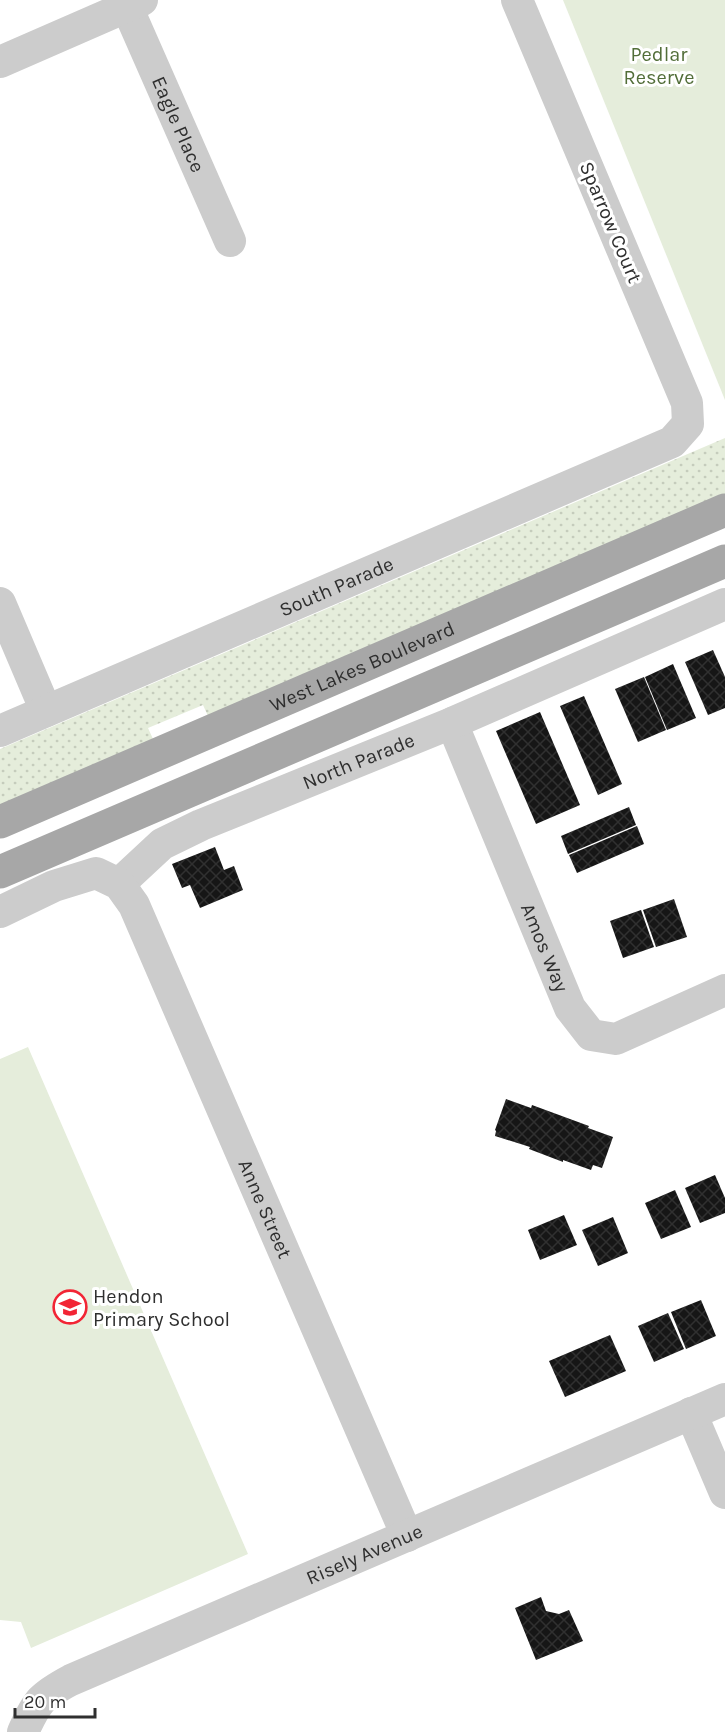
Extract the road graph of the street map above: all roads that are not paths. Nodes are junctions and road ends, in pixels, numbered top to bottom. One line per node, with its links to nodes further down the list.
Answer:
1 (517, 0): 5 (street, Sparrow Court)
2 (135, 3): 3 (street); 4 (street, Eagle Place)
3 (0, 62)
4 (230, 241)
5 (672, 442): 10 (street, South Parade)
6 (725, 510): 13 (main road, West Lakes Boulevard)
7 (725, 561): 14 (main road)
8 (0, 603): 10 (street)
9 (725, 604): 11 (street, North Parade)
10 (46, 711): 12 (street, South Parade)
11 (452, 723): 15 (street, North Parade); 17 (street, Amos Way)
12 (0, 731)
13 (0, 822)
14 (0, 872)
15 (119, 884): 16 (street); 21 (street, Anne Street)
16 (1, 911)
17 (725, 990)
18 (725, 1399): 19 (street, Risely Avenue)
19 (691, 1413): 20 (street); 21 (street, Risely Avenue)
20 (725, 1493)
21 (407, 1536): 22 (street, Risely Avenue)
22 (23, 1732)

